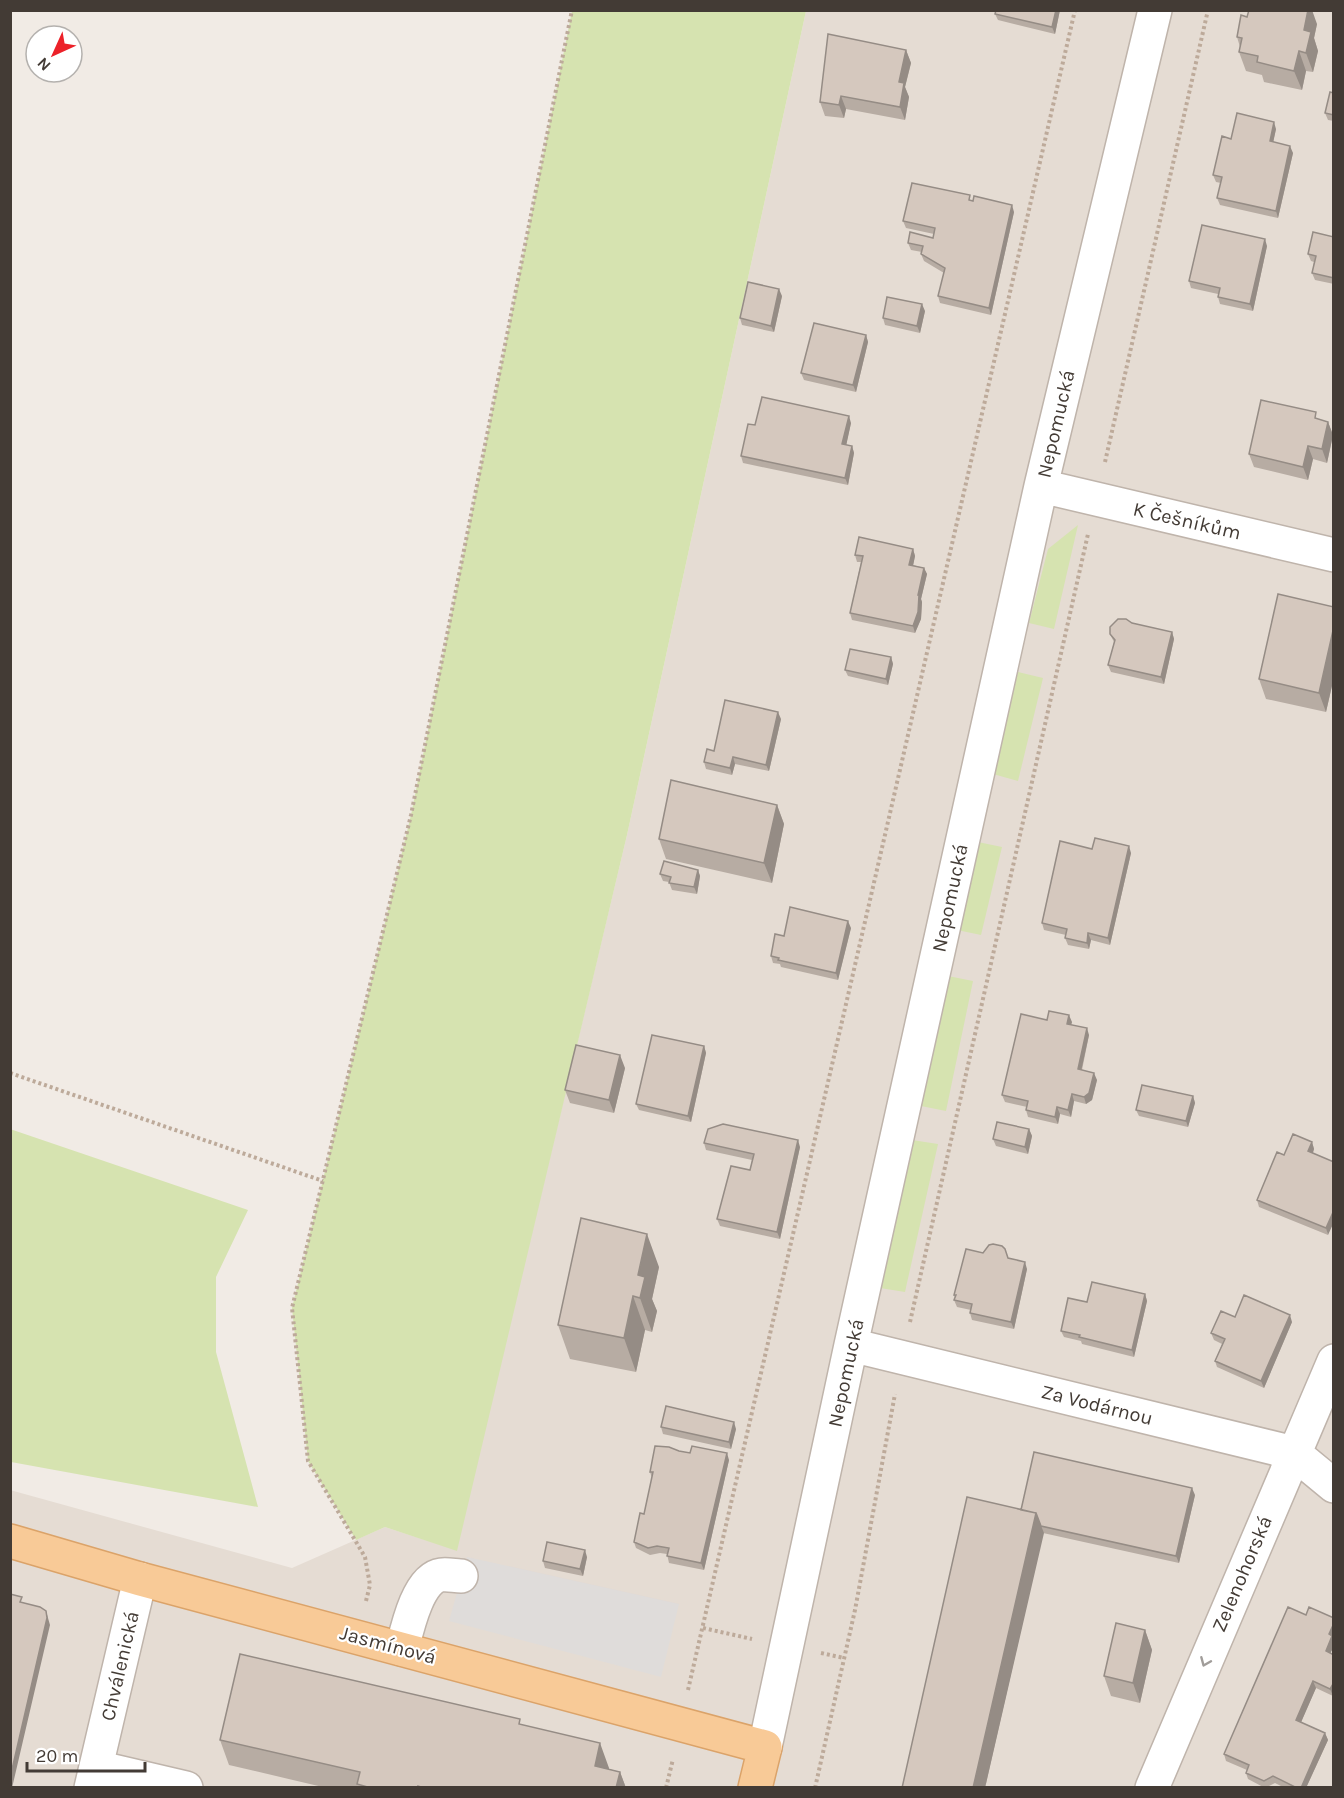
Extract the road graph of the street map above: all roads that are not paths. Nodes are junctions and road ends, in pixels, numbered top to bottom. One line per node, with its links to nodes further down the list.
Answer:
1 (1155, 10): 2 (street, Nepomucká)
2 (1041, 486): 3 (street, K Češníkům); 4 (street, Nepomucká)
3 (1334, 555)
4 (851, 1345): 6 (street, Za Vodárnou); 12 (street, Nepomucká)
5 (1334, 1361): 6 (street, Zelenohorská)
6 (1294, 1453): 7 (street, Za Vodárnou); 16 (street, Zelenohorská, one-way to 16)
7 (1334, 1485)
8 (10, 1541): 10 (main road, Jasmínová)
9 (461, 1576): 11 (street)
10 (140, 1579): 11 (main road, Jasmínová); 13 (street, Chválenická)
11 (402, 1649): 12 (main road, Jasmínová)
12 (765, 1747): 15 (main road, Nepomucká)
13 (94, 1777): 14 (street)
14 (186, 1788)
15 (755, 1788)
16 (1152, 1788)

